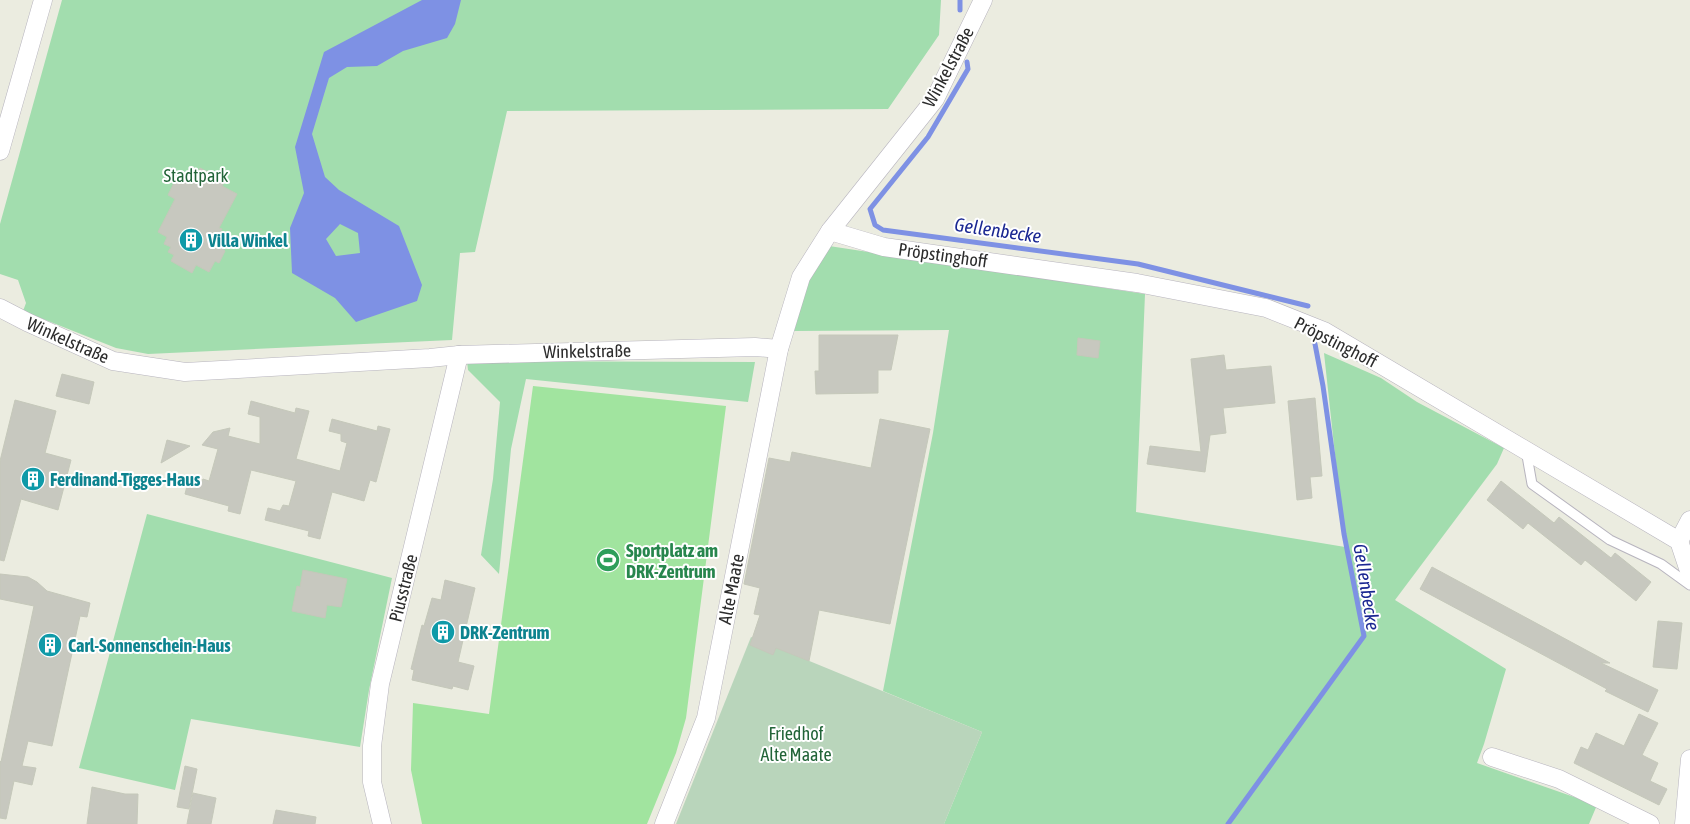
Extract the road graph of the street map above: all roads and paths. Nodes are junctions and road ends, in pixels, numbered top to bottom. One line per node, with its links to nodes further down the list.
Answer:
1 (43, 0): 3 (street)
2 (983, 0): 4 (street, Winkelstraße)
3 (0, 151)
4 (830, 231): 6 (street, Winkelstraße); 8 (street, Pröpstinghoff)
5 (0, 308): 7 (street, Winkelstraße)
6 (779, 349): 7 (street, Winkelstraße); 16 (street, Alte Maate)
7 (459, 355): 15 (street, Piusstraße)
8 (1526, 450): 10 (street, Pröpstinghoff); 12 (lane)
9 (1690, 520): 10 (street)
10 (1678, 541): 11 (street)
11 (1690, 574)
12 (1690, 585)
13 (1492, 757): 17 (street)
14 (1690, 759): 18 (street)
15 (382, 824)
16 (664, 824)
17 (1650, 824)
18 (1684, 824)

